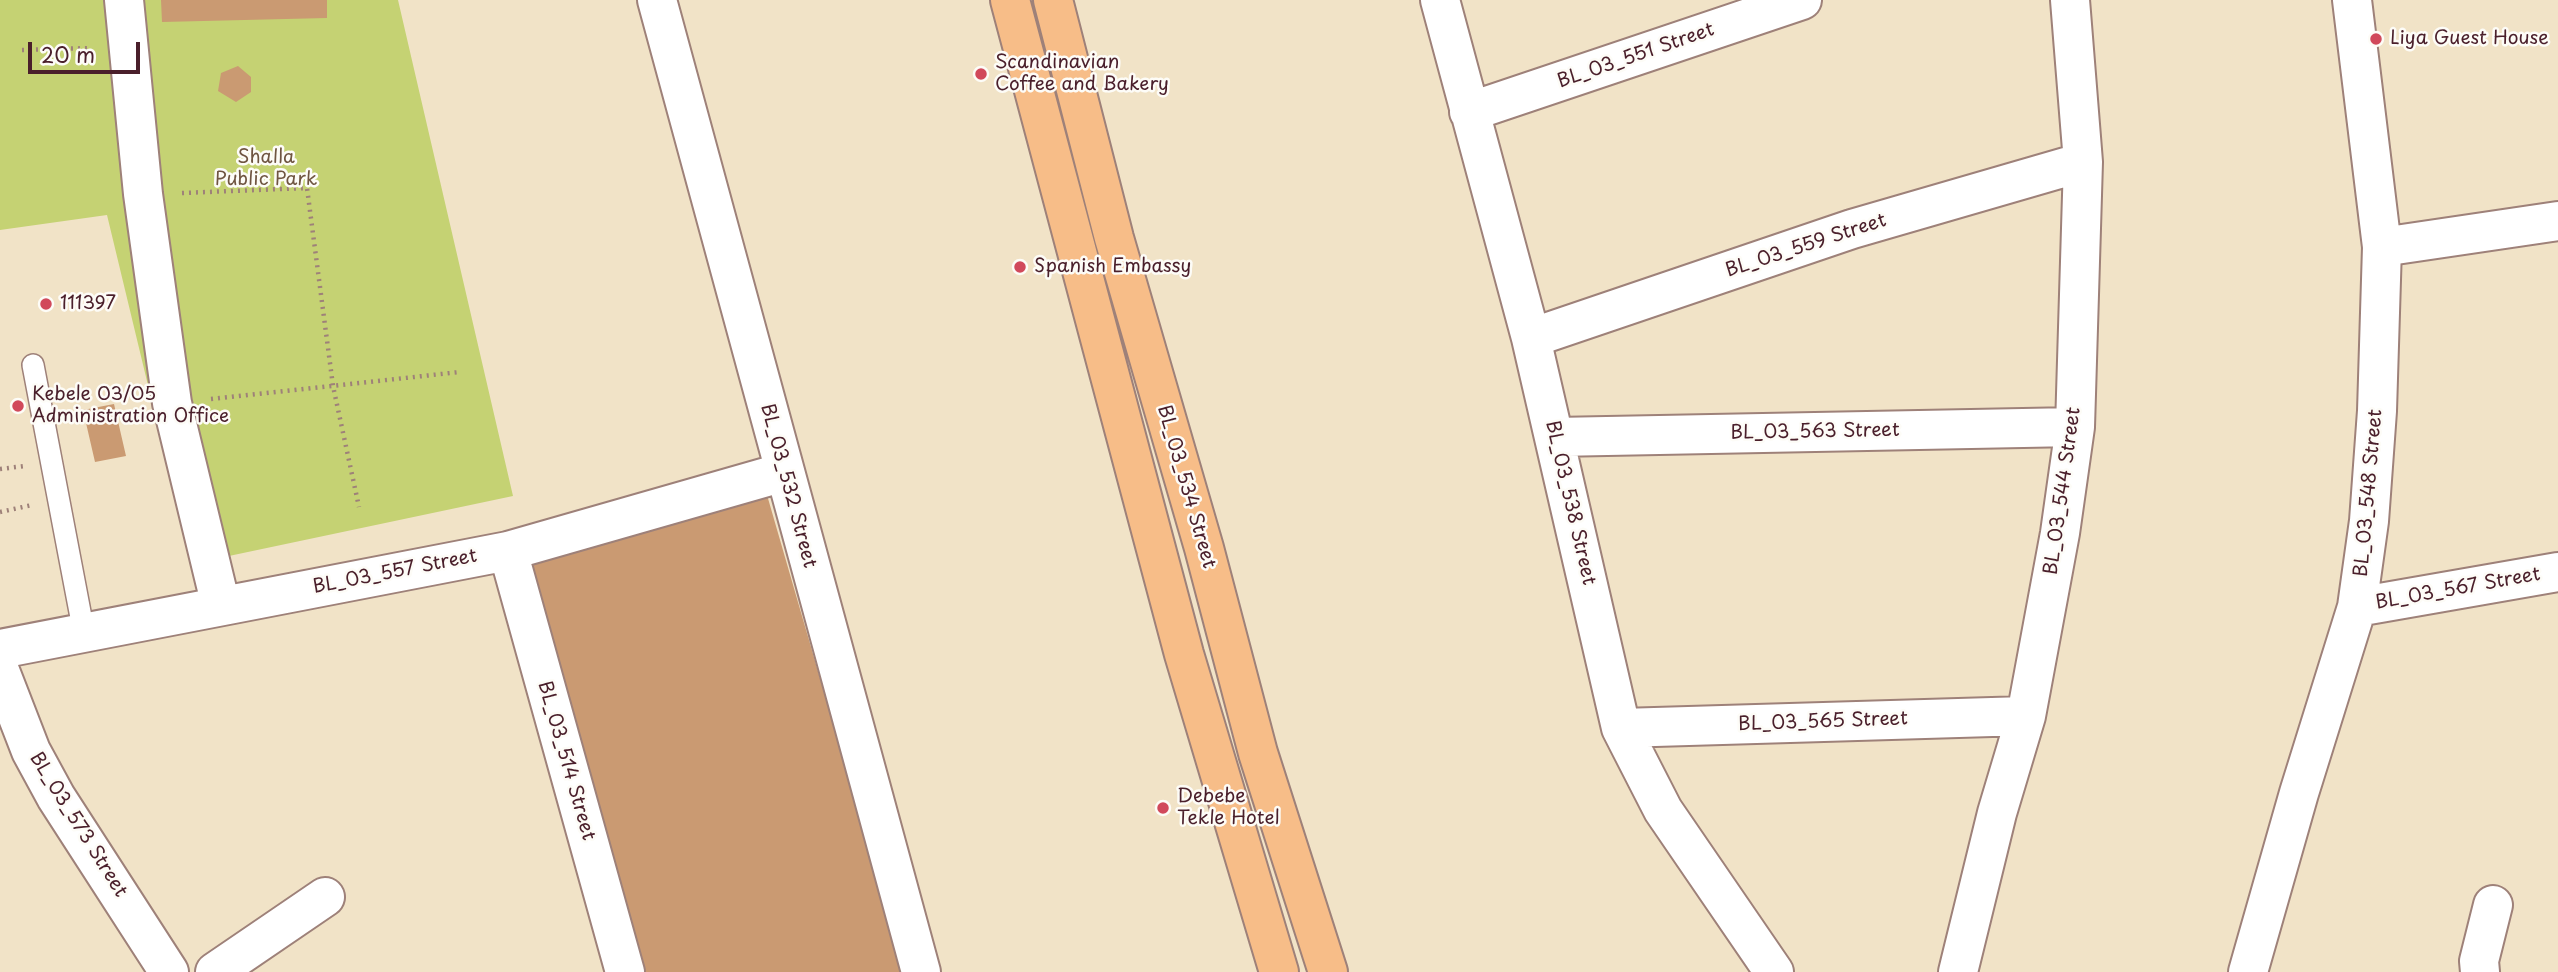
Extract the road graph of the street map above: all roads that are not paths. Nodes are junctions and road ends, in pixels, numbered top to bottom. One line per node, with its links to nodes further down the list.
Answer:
1 (124, 0): 22 (street)
2 (657, 0): 17 (street, BL_03_532 Street)
3 (1010, 0): 20 (main road)
4 (1053, 0): 18 (main road, BL_03_534 Street)
5 (1440, 0): 9 (street, BL_03_538 Street)
6 (1802, 0): 9 (street, BL_03_551 Street)
7 (2070, 0): 10 (street, BL_03_544 Street)
8 (2352, 0): 12 (street, BL_03_548 Street)
9 (1469, 111): 13 (street, BL_03_538 Street)
10 (2083, 162): 13 (street, BL_03_559 Street); 15 (street, BL_03_544 Street)
11 (2558, 221): 12 (street)
12 (2382, 247): 23 (street, BL_03_548 Street)
13 (1531, 338): 16 (street, BL_03_538 Street)
14 (33, 365): 24 (lane)
15 (2075, 426): 16 (street, BL_03_563 Street); 27 (street, BL_03_544 Street)
16 (1555, 437): 28 (street, BL_03_538 Street)
17 (784, 472): 19 (street, BL_03_557 Street); 34 (street, BL_03_532 Street)
18 (1204, 548): 20 (main road); 36 (main road, BL_03_534 Street)
19 (508, 551): 22 (street, BL_03_557 Street); 33 (street, BL_03_514 Street)
20 (1161, 560): 35 (main road)
21 (2558, 572): 23 (street, BL_03_567 Street)
22 (221, 606): 24 (street, BL_03_557 Street)
23 (2357, 607): 39 (street, BL_03_548 Street)
24 (85, 634): 25 (street, BL_03_557 Street)
25 (0, 649)
26 (0, 671): 31 (street, BL_03_573 Street)
27 (2025, 716): 28 (street, BL_03_565 Street); 38 (street, BL_03_544 Street)
28 (1621, 728): 37 (street, BL_03_538 Street)
29 (325, 897): 32 (street)
30 (2493, 905): 40 (street)
31 (169, 972)
32 (215, 972)
33 (625, 972)
34 (922, 972)
35 (1279, 972)
36 (1328, 972)
37 (1774, 972)
38 (1958, 972)
39 (2248, 972)
40 (2480, 972)

